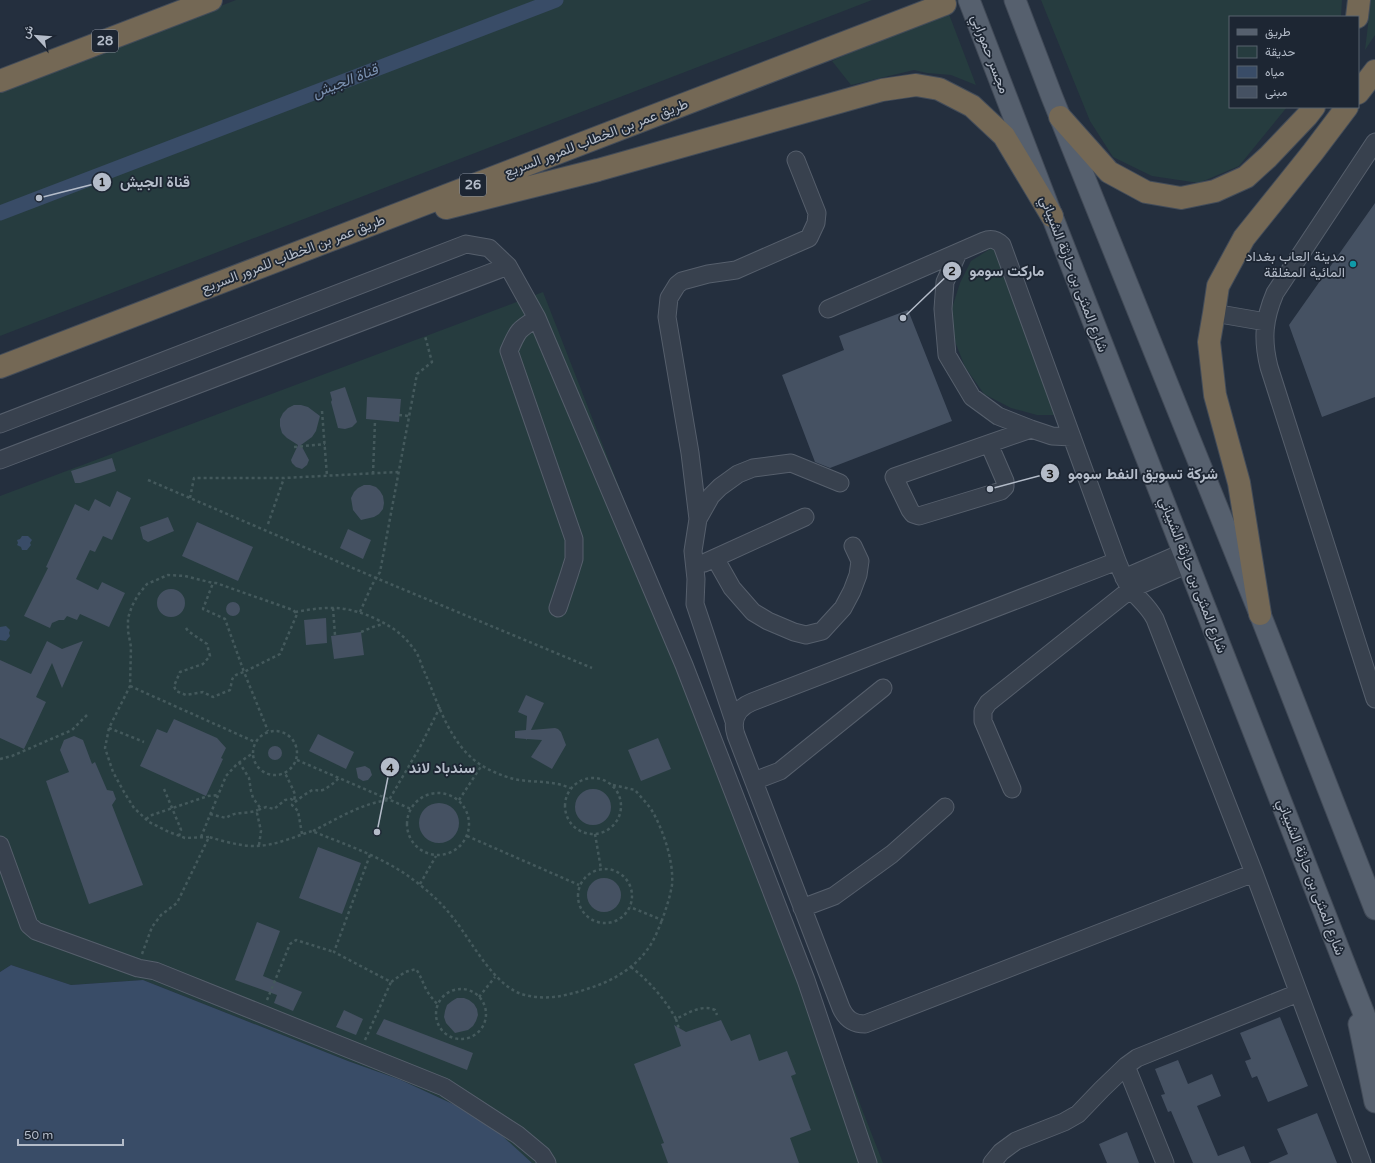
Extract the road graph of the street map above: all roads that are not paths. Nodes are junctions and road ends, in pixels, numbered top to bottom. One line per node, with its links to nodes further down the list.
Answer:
1 (211, 0): 8 (highway, 28)
2 (969, 0): 13 (main road, مجسر حمورابي)
3 (1015, 0): 10 (main road)
4 (1359, 0): 6 (highway)
5 (945, 4): 17 (highway, طريق عمر بن الخطاب للمرور السريع / 26)
6 (1356, 16)
7 (1375, 71): 9 (highway)
8 (0, 81)
9 (1359, 92)
10 (1056, 107): 11 (highway); 40 (main road)
11 (1313, 108)
12 (1346, 108): 21 (highway)
13 (1011, 109): 16 (main road, شارع المثنى بن حارثة الشيباني)
14 (1375, 142): 23 (street)
15 (796, 160): 32 (street)
16 (1052, 216): 17 (highway); 35 (main road, شارع المثنى بن حارثة الشيباني)
17 (356, 230): 24 (highway, طريق عمر بن الخطاب للمرور السريع / 26)
18 (958, 253): 20 (street); 26 (street); 27 (street)
19 (508, 266): 22 (street); 25 (street); 29 (street)
20 (828, 309)
21 (1214, 313): 23 (street); 40 (highway)
22 (537, 318): 39 (street); 57 (street)
23 (1266, 322): 42 (street)
24 (0, 367)
25 (0, 424)
26 (1030, 430): 27 (street); 28 (street)
27 (1072, 437): 36 (street)
28 (989, 444): 28 (street)
29 (0, 460)
30 (840, 483): 32 (street)
31 (805, 517): 34 (street)
32 (698, 519): 37 (street)
33 (854, 546): 34 (street)
34 (714, 558): 37 (street)
35 (1186, 558): 38 (street); 51 (main road, شارع المثنى بن حارثة الشيباني)
36 (1117, 561): 38 (street); 43 (street)
37 (695, 567): 43 (street)
38 (1127, 584): 45 (street); 48 (street)
39 (558, 608)
40 (1260, 614): 50 (main road)
41 (883, 688): 44 (street)
42 (1375, 699)
43 (734, 721): 44 (street)
44 (754, 781): 49 (street)
45 (1012, 789)
46 (945, 807): 49 (street)
47 (0, 845): 56 (street)
48 (1254, 874): 49 (street); 52 (street)
49 (802, 908)
50 (1375, 909)
51 (1348, 971): 53 (main road, شارع المثنى بن حارثة الشيباني); 55 (main road)
52 (1298, 993): 54 (street); 60 (street)
53 (1375, 1042)
54 (1126, 1066): 58 (street); 59 (street)
55 (1375, 1102)
56 (547, 1163)
57 (868, 1163)
58 (992, 1163)
59 (1165, 1163)
60 (1362, 1163)

